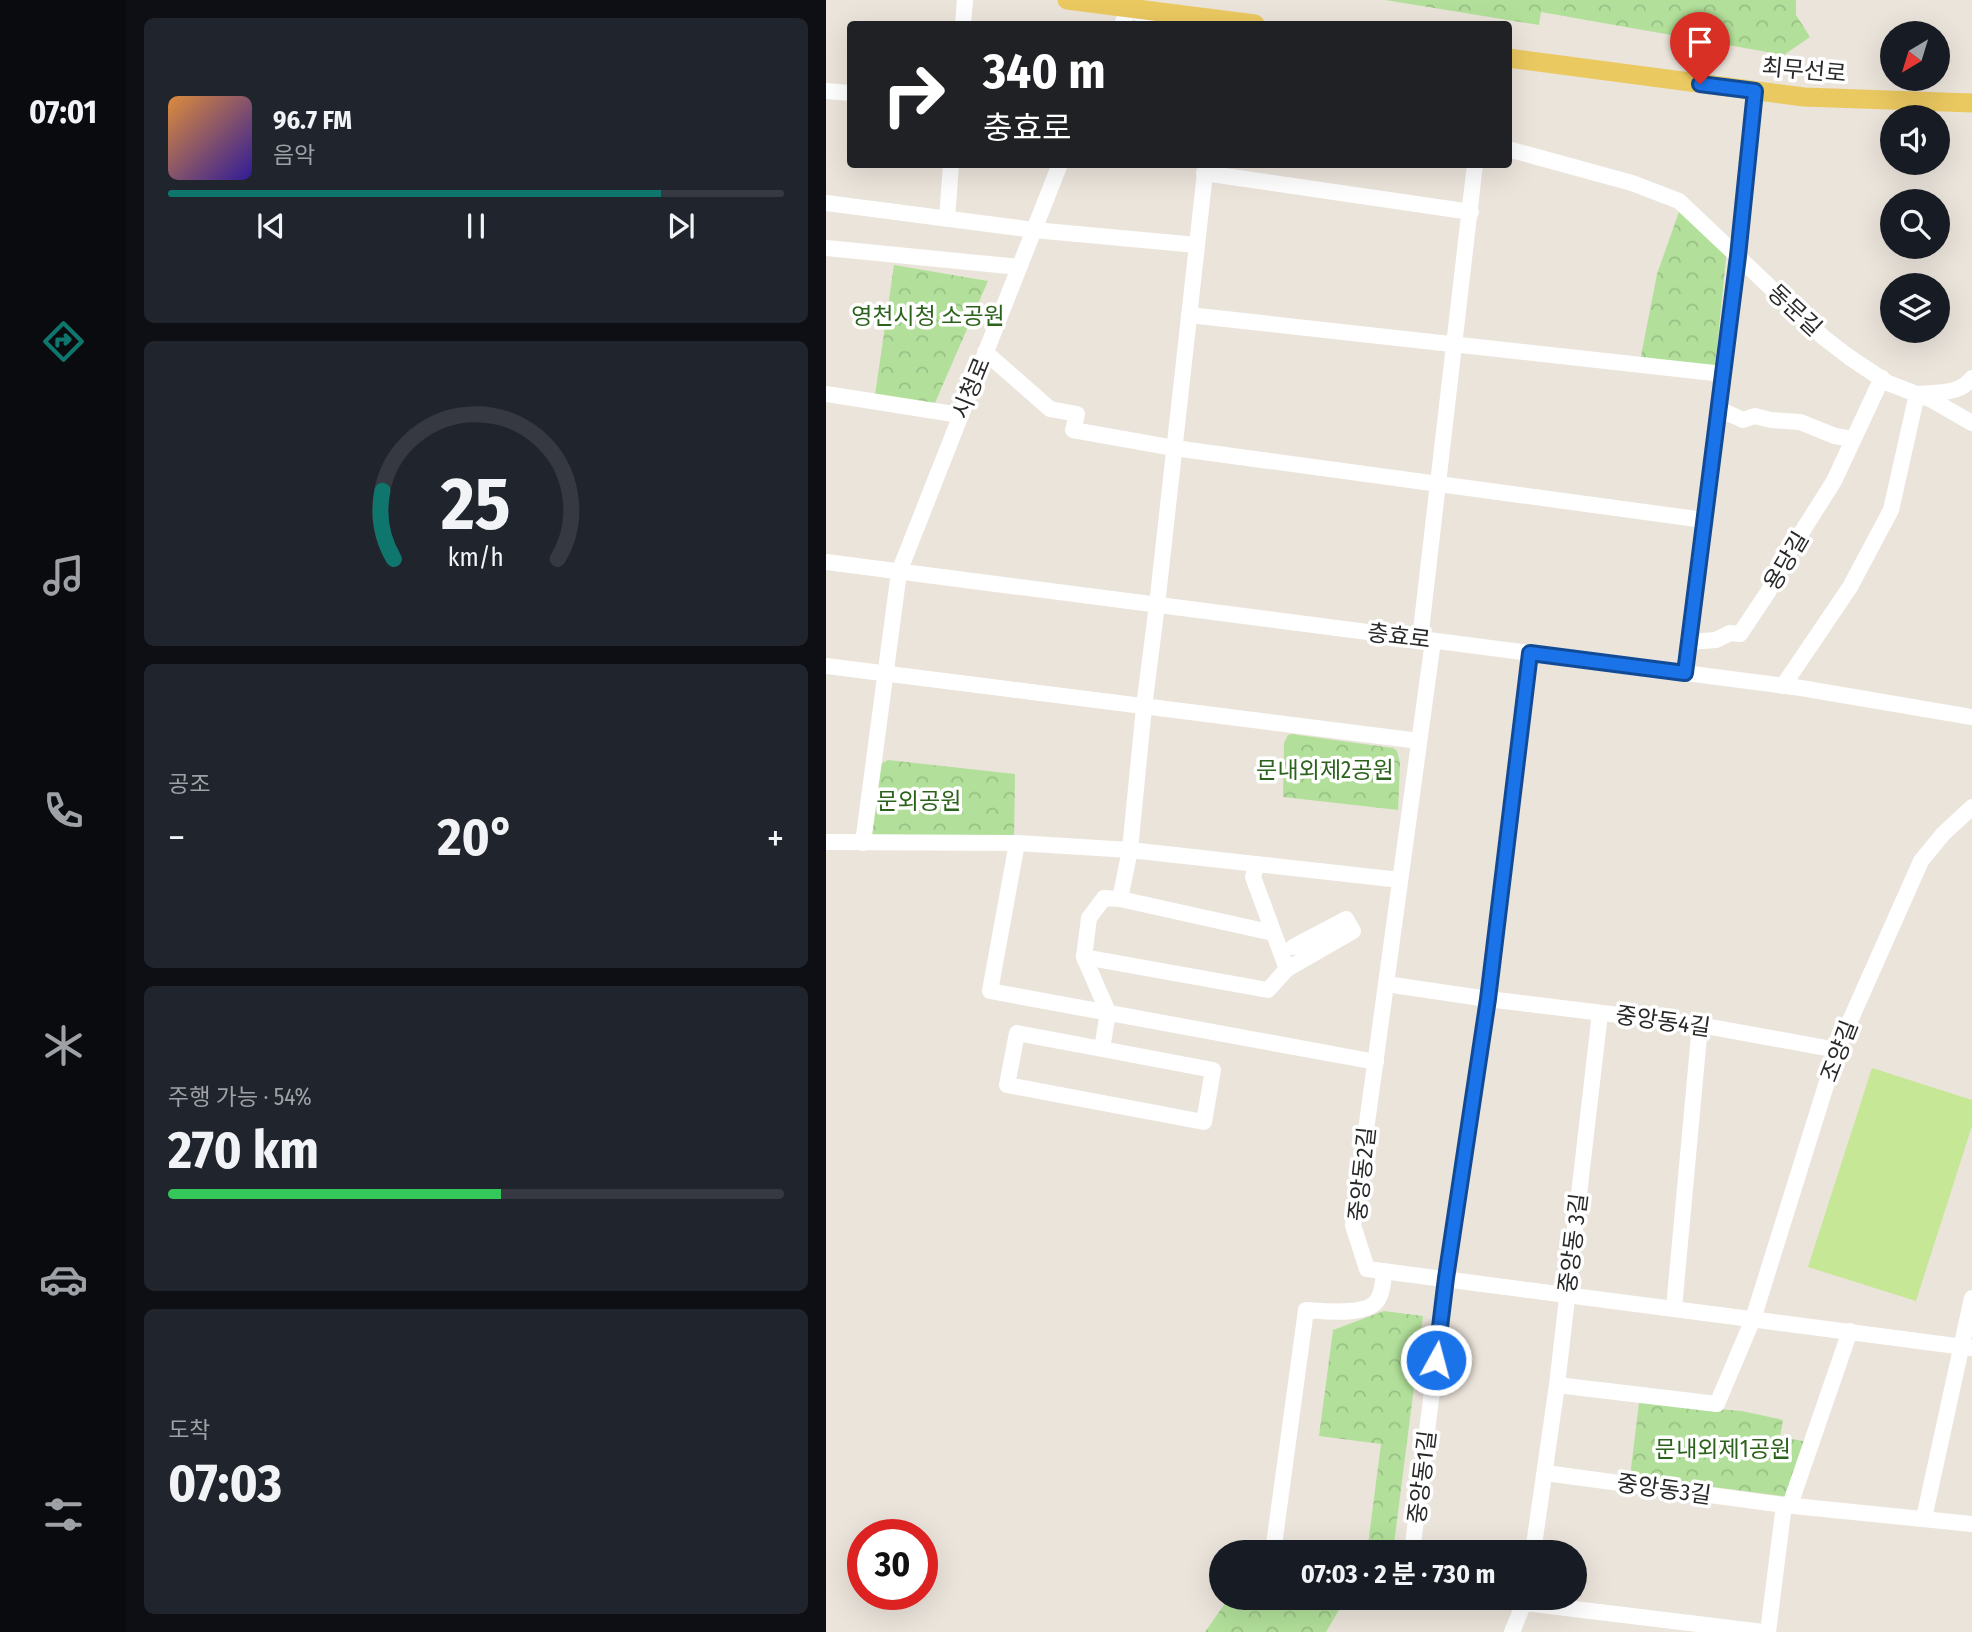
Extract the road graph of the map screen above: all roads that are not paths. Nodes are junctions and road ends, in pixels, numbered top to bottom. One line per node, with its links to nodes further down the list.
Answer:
1 (965, 0): 5 (street)
2 (1067, 0): 3 (main road)
3 (1099, 2): 4 (main road)
4 (1129, 11): 6 (street); 7 (main road)
5 (963, 21)
6 (1150, 21)
7 (1226, 21)
8 (1512, 59): 10 (main road, 최무선로)
9 (826, 90): 11 (street)
10 (1755, 91): 12 (main road, 최무선로); 24 (street)
11 (847, 93)
12 (1972, 103)
13 (1512, 150): 24 (street, 동문길)
14 (951, 168): 20 (street)
15 (1058, 168): 21 (street, 시청로)
16 (1475, 168): 19 (street, 중앙동2길)
17 (1205, 169): 19 (street); 22 (street)
18 (826, 203): 20 (street)
19 (1471, 212): 27 (street, 중앙동2길)
20 (947, 219): 21 (street)
21 (1034, 230): 22 (street); 25 (street, 시청로)
22 (1197, 245): 26 (street)
23 (826, 248): 25 (street)
24 (1738, 256): 29 (street); 30 (street, 동문길)
25 (1019, 267): 28 (street, 시청로)
26 (1189, 315): 27 (street); 38 (street)
27 (1455, 345): 29 (street); 39 (street, 중앙동2길)
28 (985, 352): 35 (street, 시청로); 38 (street)
29 (1723, 374): 34 (street)
30 (1882, 378): 33 (street, 동문길); 37 (street, 용당길)
31 (1972, 378): 33 (street)
32 (826, 394): 35 (street)
33 (1917, 394): 36 (street, 동문길); 50 (street)
34 (1718, 409): 37 (street); 40 (street)
35 (960, 415): 42 (street, 시청로)
36 (1972, 423)
37 (1853, 439): 45 (street, 용당길)
38 (1174, 448): 39 (street); 43 (street)
39 (1439, 484): 40 (street); 44 (street, 중앙동2길)
40 (1704, 520): 45 (street)
41 (826, 562): 42 (street, 충효로)
42 (899, 572): 43 (street, 충효로); 49 (street, 시청로)
43 (1157, 605): 44 (street, 충효로); 51 (street)
44 (1426, 640): 46 (street, 충효로); 53 (street, 중앙동2길)
45 (1689, 642): 48 (street)
46 (1530, 653): 48 (street, 충효로); 67 (street, 중앙동1길)
47 (826, 666): 49 (street)
48 (1685, 673): 50 (street, 충효로)
49 (885, 675): 51 (street); 56 (street, 시청로)
50 (1783, 686): 52 (street, 충효로)
51 (1144, 707): 53 (street); 58 (street)
52 (1972, 717)
53 (1419, 741): 60 (street, 중앙동2길)
54 (1972, 807): 72 (street, 조양길)
55 (826, 842): 56 (street)
56 (863, 843): 57 (street)
57 (1017, 843): 58 (street); 68 (street)
58 (1130, 850): 59 (street); 61 (street)
59 (1257, 864): 60 (street); 62 (street)
60 (1400, 880): 66 (street, 중앙동2길)
61 (1120, 899): 62 (street); 64 (street)
62 (1273, 933): 65 (street)
63 (1293, 947): 65 (street)
64 (1084, 957): 65 (street); 68 (street)
65 (1287, 969)
66 (1386, 984): 67 (street, 중앙동4길); 73 (street, 중앙동2길)
67 (1488, 999): 69 (street, 중앙동4길); 75 (street, 중앙동1길)
68 (1108, 1012): 71 (street); 73 (street)
69 (1600, 1013): 70 (street, 중앙동4길); 76 (street, 중앙동 3길)
70 (1700, 1025): 72 (street, 중앙동4길); 78 (street)
71 (1102, 1049): 71 (street)
72 (1837, 1050): 79 (street, 조양길)
73 (1376, 1062): 74 (street, 중앙동2길)
74 (1384, 1270): 75 (street); 87 (street)
75 (1446, 1278): 76 (street); 88 (street, 중앙동1길)
76 (1568, 1294): 78 (street); 82 (street, 중앙동 3길)
77 (1972, 1298): 81 (street)
78 (1674, 1308): 79 (street)
79 (1754, 1319): 80 (street); 82 (street, 조양길)
80 (1850, 1331): 81 (street); 84 (street)
81 (1967, 1347): 85 (street)
82 (1557, 1385): 83 (street, 중앙동 3길)
83 (1545, 1473): 84 (street, 중앙동3길); 89 (street, 중앙동 3길)
84 (1787, 1505): 85 (street, 중앙동3길); 93 (street)
85 (1924, 1518): 86 (street, 중앙동3길)
86 (1972, 1524)
87 (1275, 1540)
88 (1413, 1540)
89 (1535, 1540)
90 (1587, 1608): 93 (street)
91 (1521, 1610): 92 (street)
92 (1512, 1632)
93 (1765, 1632)

